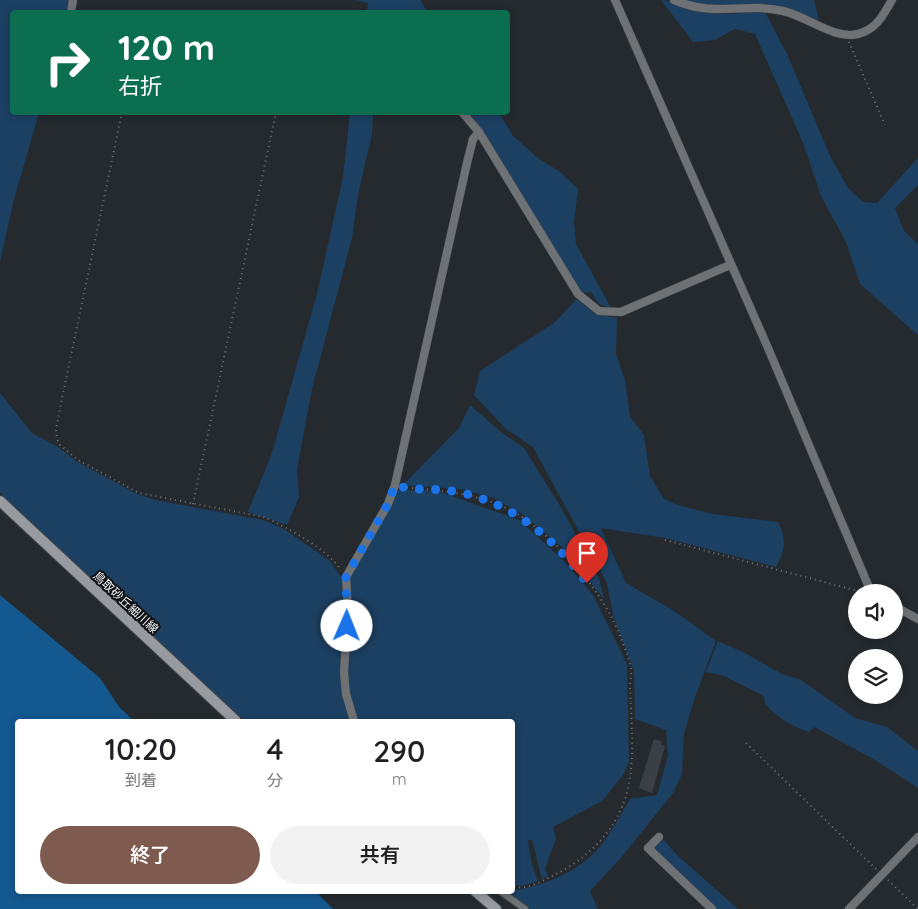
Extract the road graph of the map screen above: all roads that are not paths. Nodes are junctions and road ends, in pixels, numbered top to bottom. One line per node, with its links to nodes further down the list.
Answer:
1 (615, 0): 6 (street)
2 (674, 0): 3 (street)
3 (892, 0)
4 (465, 115): 5 (street)
5 (479, 132): 6 (street); 12 (street)
6 (730, 265): 8 (street)
7 (0, 500): 11 (main road, 鳥取砂丘細川線)
8 (868, 584)
9 (903, 611): 10 (street)
10 (918, 619)
11 (234, 719)
12 (353, 719)
13 (660, 837): 19 (street)
14 (918, 837): 20 (street)
15 (478, 894): 17 (main road)
16 (504, 894): 18 (street)
17 (496, 909)
18 (525, 909)
19 (712, 909)
20 (849, 909)

